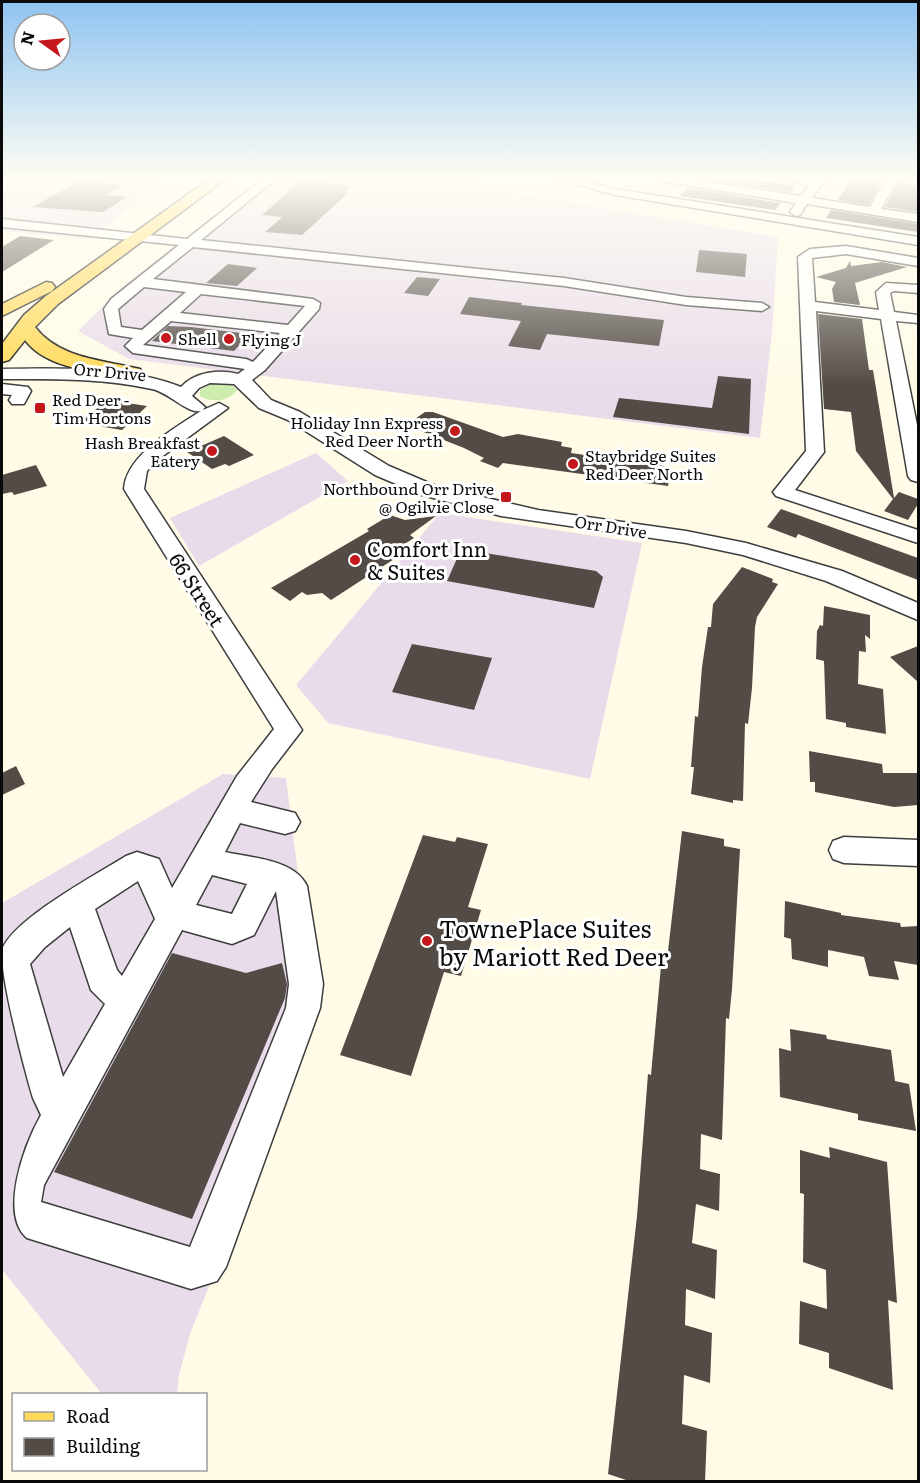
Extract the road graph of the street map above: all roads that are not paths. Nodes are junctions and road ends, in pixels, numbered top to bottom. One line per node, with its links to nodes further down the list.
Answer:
1 (112, 247): 7 (main road)
2 (117, 247): 18 (main road)
3 (183, 247): 6 (street)
4 (229, 247): 11 (street)
5 (918, 262): 10 (street)
6 (140, 282): 8 (street); 20 (street)
7 (46, 287): 12 (main road); 17 (main road)
8 (198, 289): 14 (street); 19 (street, 66 Street)
9 (918, 289): 13 (street)
10 (808, 306): 13 (street); 35 (street)
11 (762, 307)
12 (2, 311)
13 (887, 314): 15 (street); 31 (street)
14 (166, 316): 16 (street); 20 (street)
15 (918, 319)
16 (212, 321): 19 (street); 22 (street)
17 (2, 322)
18 (26, 328): 21 (main road); 24 (main road)
19 (292, 330): 23 (street, 66 Street)
20 (144, 335): 22 (street)
21 (3, 350): 24 (street, Orr Drive)
22 (175, 355): 23 (street)
23 (259, 366): 28 (street, 66 Street)
24 (133, 373): 26 (street, Orr Drive)
25 (2, 374): 30 (street, Orr Drive)
26 (217, 377): 28 (street, Orr Drive); 30 (street)
27 (2, 389): 29 (street)
28 (236, 402): 30 (street); 32 (street, 66 Street); 36 (street, Orr Drive)
29 (16, 404)
30 (183, 404): 32 (street, 66 Street)
31 (911, 406): 33 (street)
32 (158, 450): 37 (street, 66 Street)
33 (916, 451): 34 (street)
34 (918, 476)
35 (918, 537)
36 (918, 612)
37 (233, 810): 38 (street); 41 (street)
38 (285, 822)
39 (844, 850): 40 (street)
40 (918, 853)
41 (205, 860): 42 (street); 44 (street)
42 (267, 876): 44 (street); 46 (street)
43 (78, 904): 44 (street); 45 (street); 46 (street)
44 (174, 914): 45 (street)
45 (128, 998): 46 (street)
46 (66, 1107)

